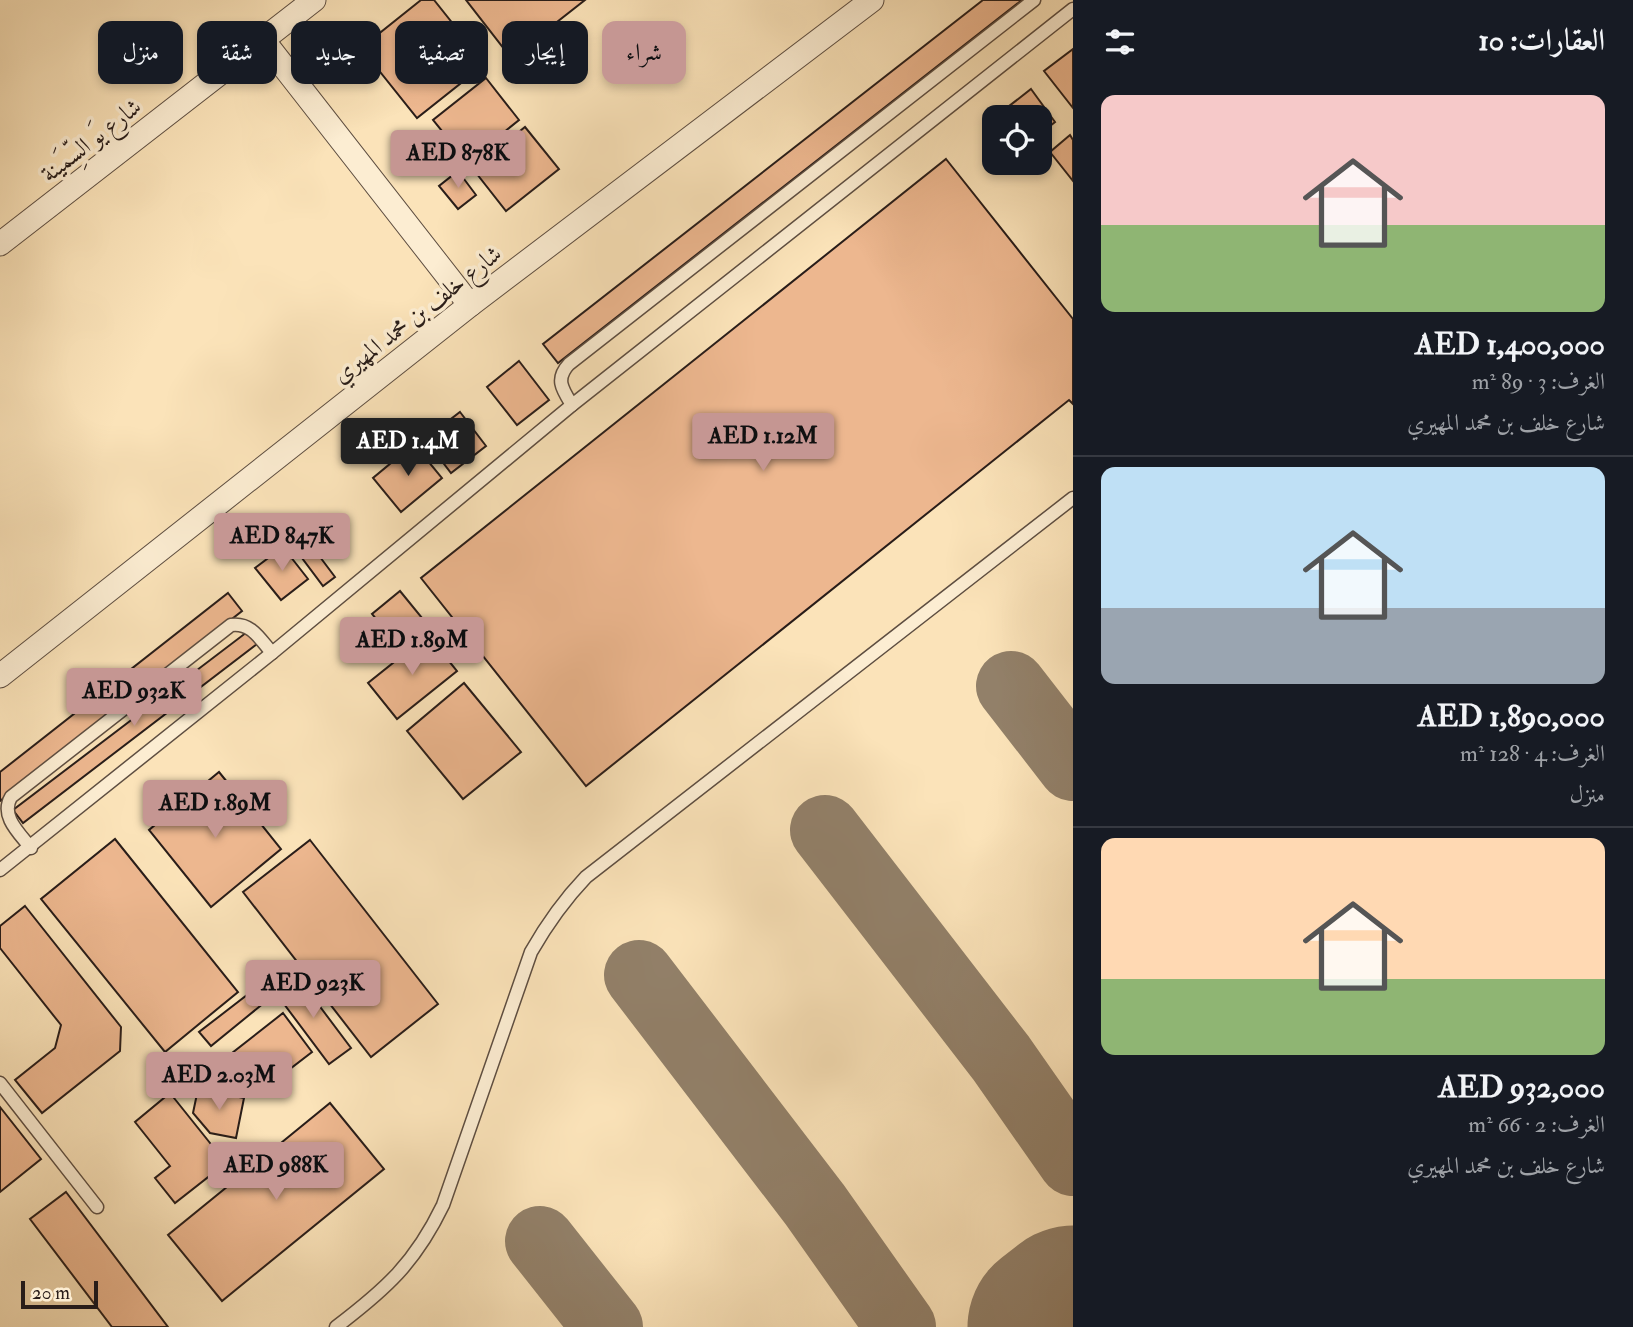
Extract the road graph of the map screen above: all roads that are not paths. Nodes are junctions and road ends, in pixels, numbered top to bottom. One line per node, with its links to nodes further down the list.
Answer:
1 (314, 0): 5 (street, شارع يَو السِّمَينة)
2 (872, 0): 9 (street, شارع خلف بن محمد المهيري)
3 (1034, 0): 10 (lane)
4 (1073, 9): 10 (lane)
5 (277, 28)
6 (277, 59): 9 (street)
7 (205, 84): 8 (street, شارع يَو السِّمَينة)
8 (0, 244)
9 (470, 305): 13 (street, شارع خلف بن محمد المهيري)
10 (572, 405): 12 (lane)
11 (1073, 498): 18 (lane)
12 (272, 653): 14 (lane); 14 (lane)
13 (0, 676)
14 (31, 848): 15 (lane)
15 (0, 870)
16 (0, 1083): 17 (lane)
17 (97, 1207)
18 (336, 1327)

